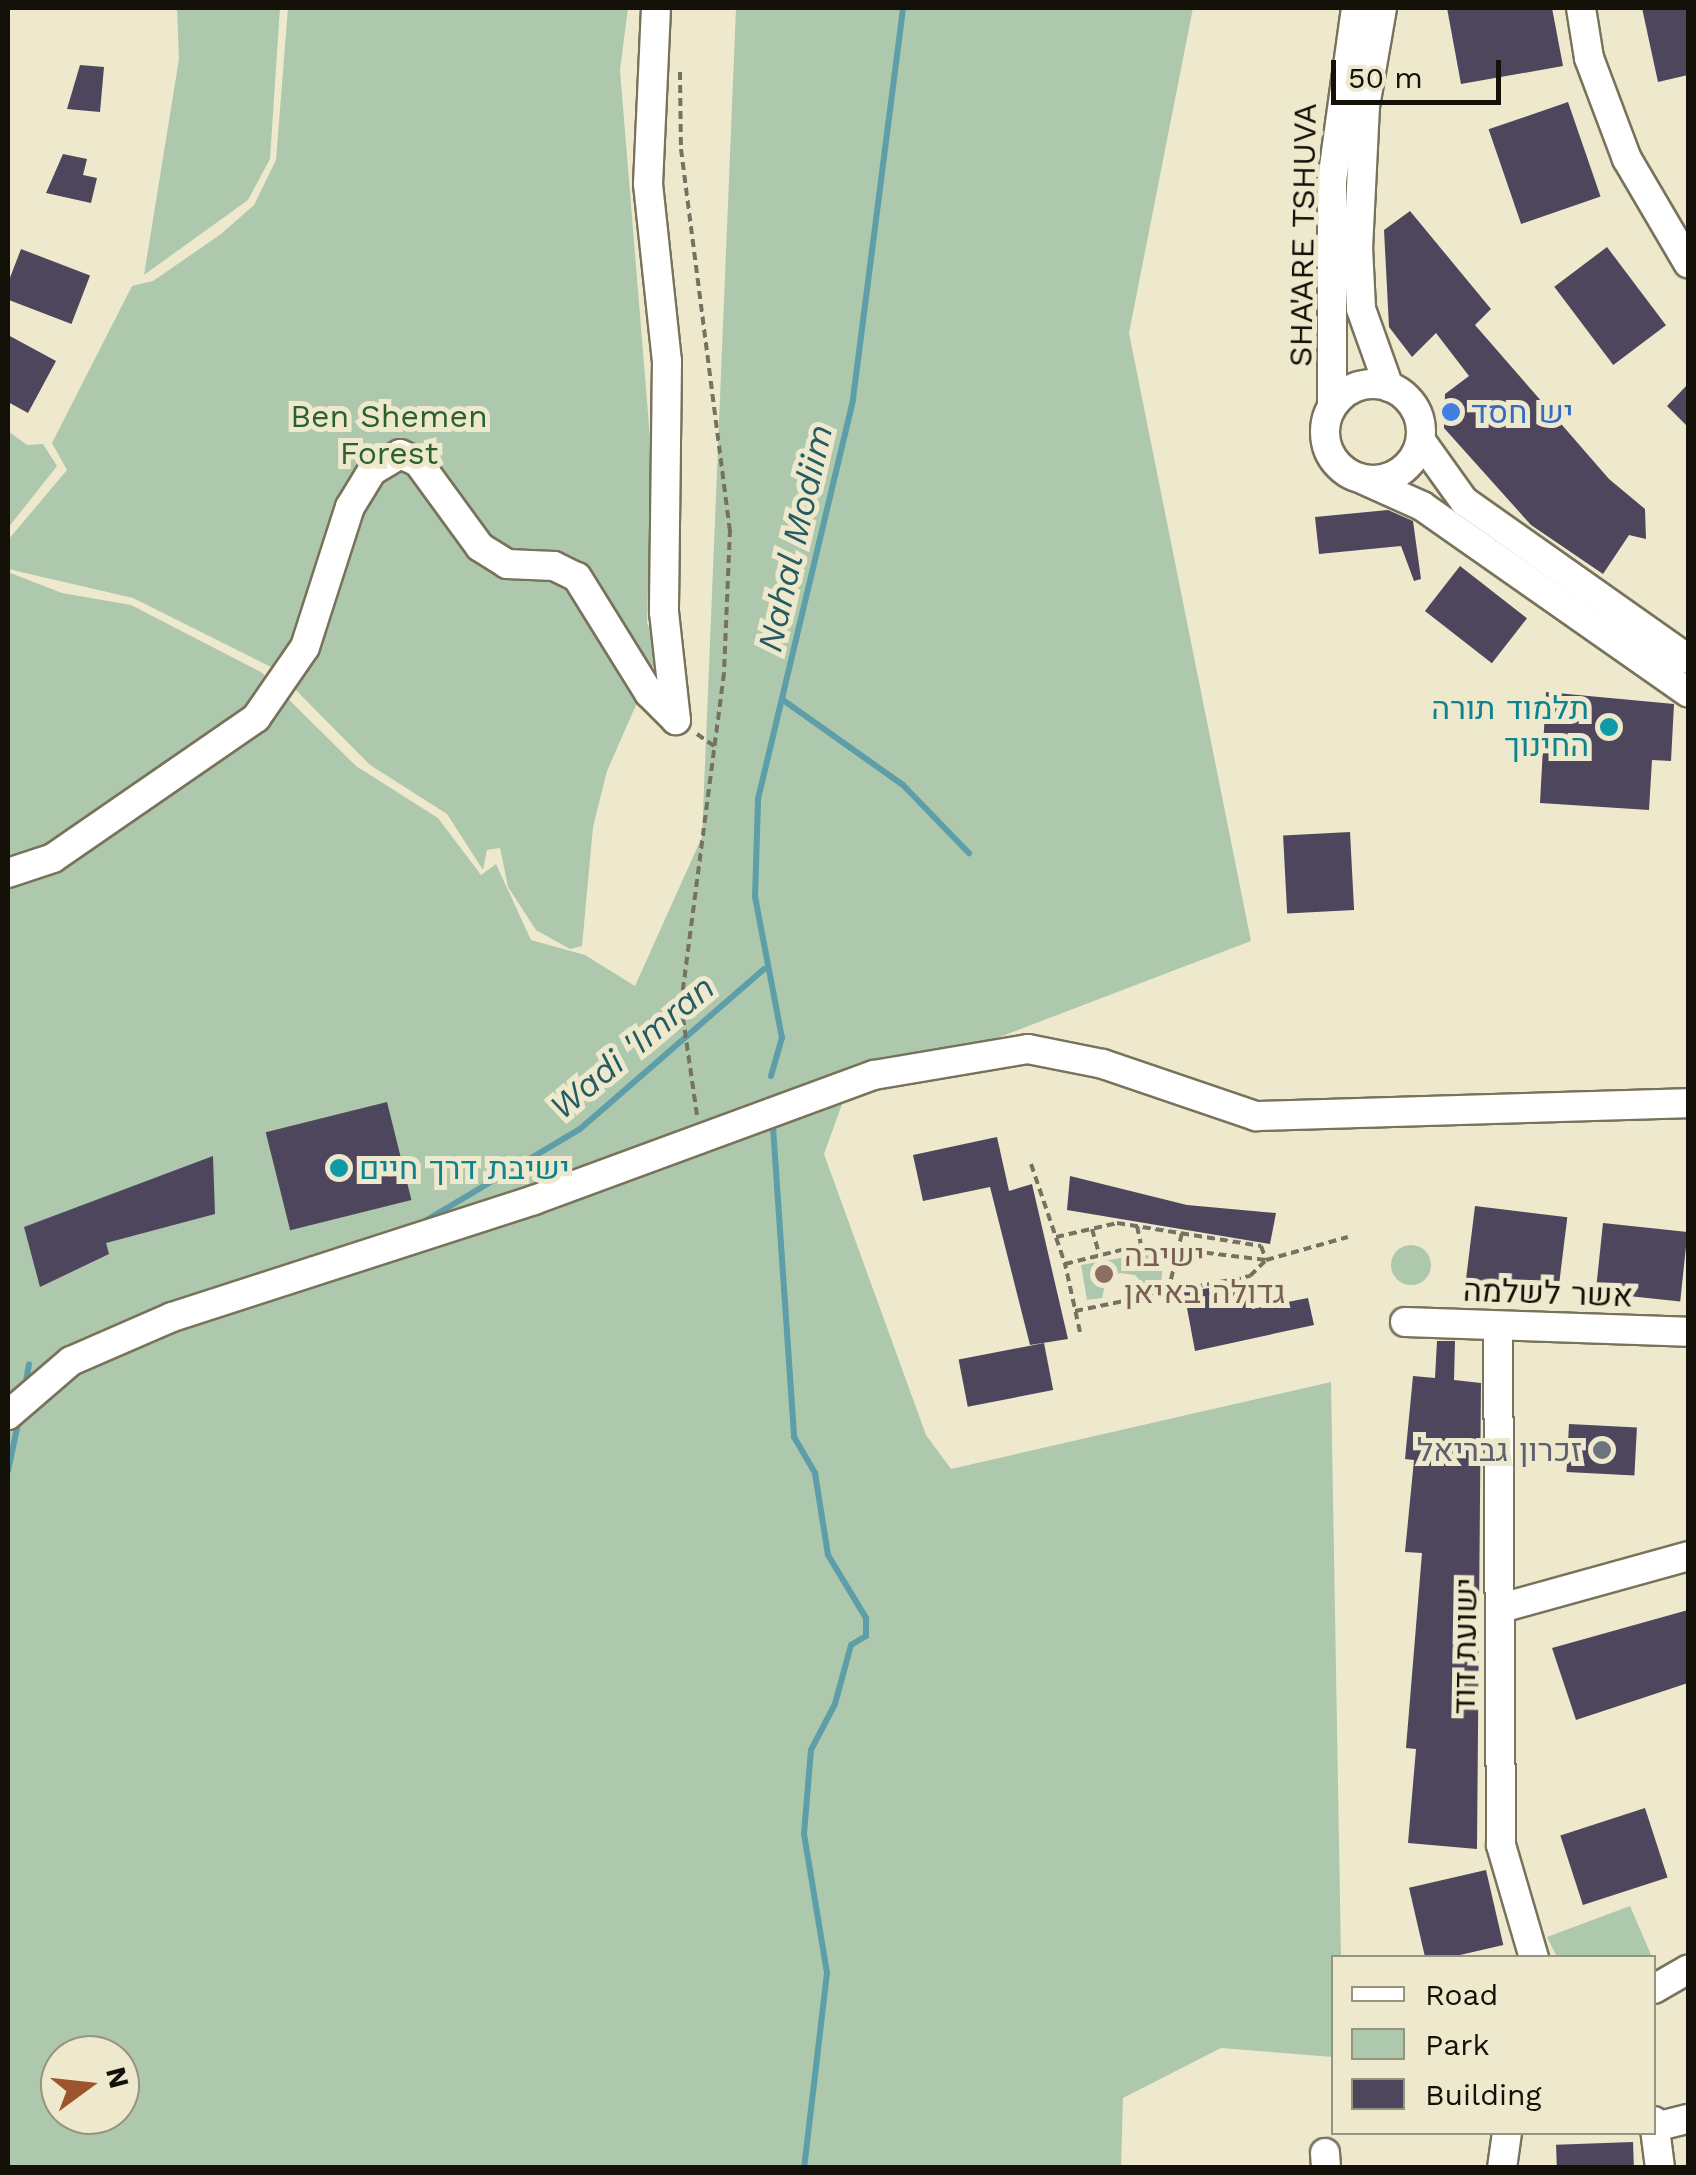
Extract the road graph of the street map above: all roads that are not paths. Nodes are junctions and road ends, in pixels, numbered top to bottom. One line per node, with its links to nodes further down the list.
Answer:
1 (656, 8): 12 (street)
2 (1356, 8): 7 (street, SHA'ARE TSHUVA)
3 (1382, 8): 6 (street, SHA'ARE TSHUVA)
4 (1582, 8): 5 (street)
5 (1688, 263)
6 (1389, 388): 7 (street); 8 (street)
7 (1332, 406): 9 (street)
8 (1421, 441): 9 (street); 10 (street)
9 (1364, 480): 11 (street)
10 (1688, 658)
11 (1688, 692)
12 (8, 873)
13 (1688, 1104): 17 (street)
14 (1404, 1322): 15 (street, אשר לשלמה)
15 (1498, 1330): 16 (street, אשר לשלמה); 19 (street, ישועת דוד)
16 (1688, 1332)
17 (8, 1415)
18 (1688, 1556): 19 (street)
19 (1501, 1608): 20 (street, ישועת דוד)
20 (1533, 1955)
21 (1688, 1969): 22 (street)
22 (1656, 1988)
23 (1688, 2119): 24 (street)
24 (1656, 2123): 27 (street)
25 (1507, 2135): 26 (street)
26 (1502, 2168)
27 (1660, 2168)

